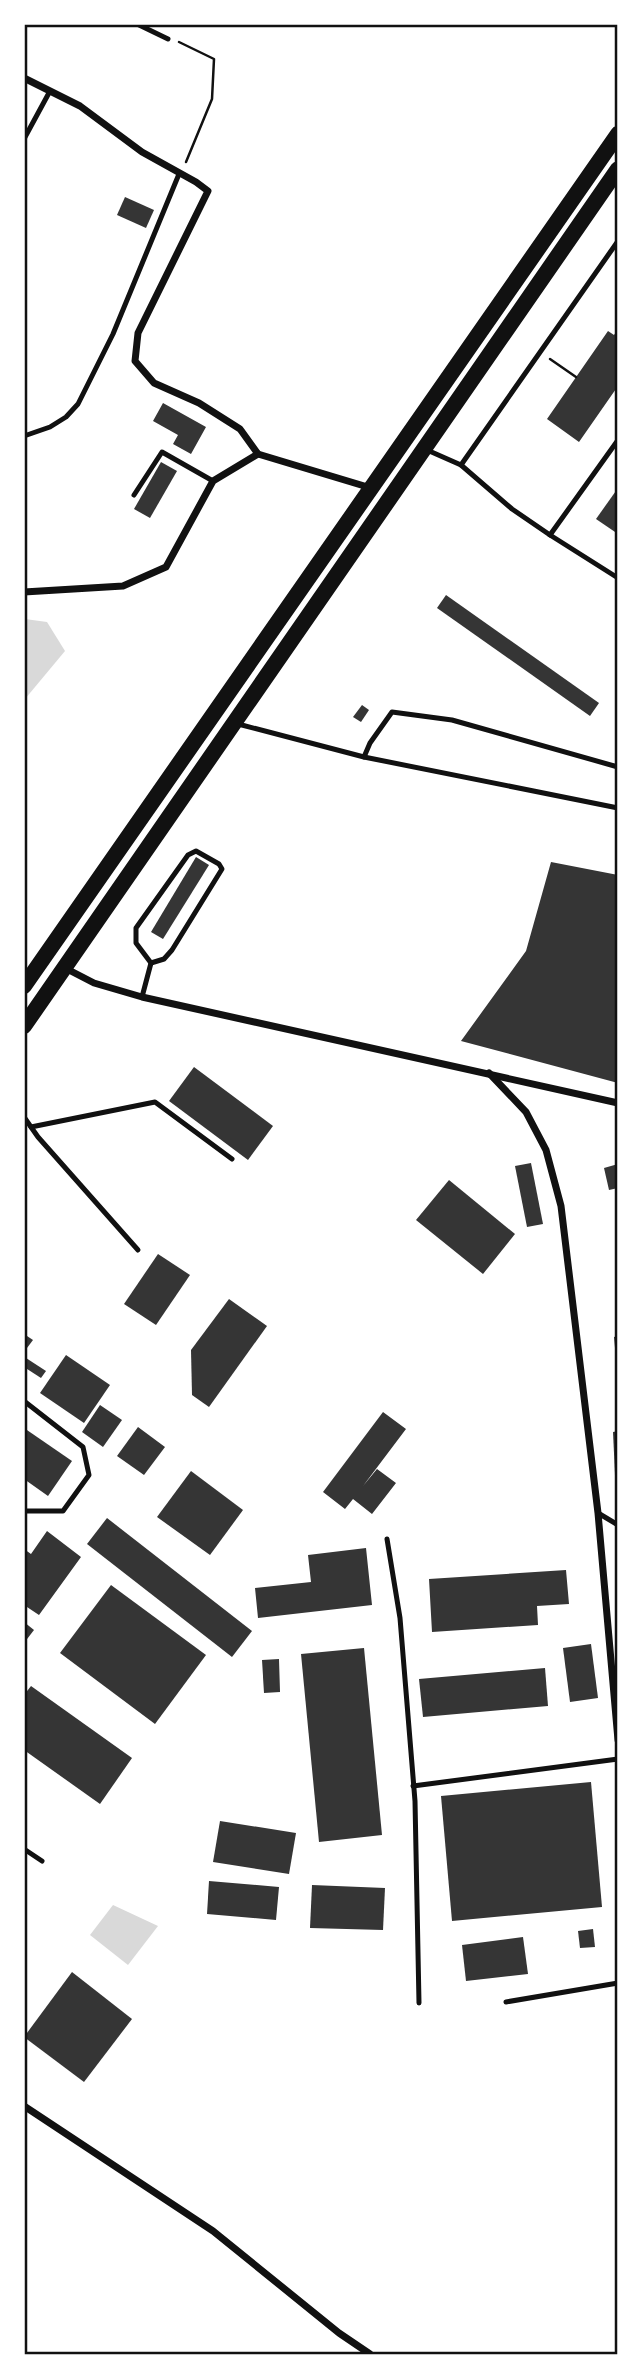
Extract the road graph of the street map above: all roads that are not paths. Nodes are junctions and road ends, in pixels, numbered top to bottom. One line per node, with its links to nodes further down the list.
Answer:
1 (137, 24): 2 (lane)
2 (168, 39)
3 (24, 78): 4 (street)
4 (50, 91): 6 (lane); 8 (street)
5 (618, 134): 16 (main road)
6 (24, 139)
7 (618, 169): 12 (main road)
8 (179, 174): 10 (lane); 13 (street)
9 (618, 241): 14 (lane)
10 (24, 436)
11 (618, 440): 18 (lane)
12 (424, 449): 14 (lane); 21 (main road)
13 (258, 454): 15 (street); 16 (street)
14 (461, 465): 18 (lane)
15 (212, 481): 17 (lane); 20 (street)
16 (372, 488): 25 (main road)
17 (134, 495)
18 (550, 535): 19 (lane)
19 (618, 578)
20 (24, 592)
21 (234, 723): 22 (lane); 27 (main road)
22 (364, 757): 23 (lane); 24 (lane)
23 (618, 767)
24 (618, 808)
25 (46, 955): 27 (main road); 28 (main road)
26 (151, 962): 26 (lane); 29 (lane)
27 (65, 968): 29 (street); 30 (main road)
28 (24, 986)
29 (142, 997): 31 (street)
30 (24, 1026)
31 (489, 1073): 32 (street); 39 (street)
32 (618, 1103)
33 (24, 1117): 34 (lane)
34 (31, 1127): 35 (lane); 36 (lane)
35 (232, 1159)
36 (138, 1250)
37 (24, 1401): 38 (lane)
38 (24, 1511)
39 (598, 1513): 40 (lane); 42 (street)
40 (618, 1525)
41 (387, 1539): 44 (lane)
42 (618, 1740)
43 (618, 1759): 44 (lane)
44 (413, 1786): 49 (lane)
45 (24, 1849): 46 (lane)
46 (42, 1861)
47 (618, 1983): 48 (lane)
48 (506, 2002)
49 (419, 2003)
50 (24, 2106): 51 (street)
51 (370, 2354)

